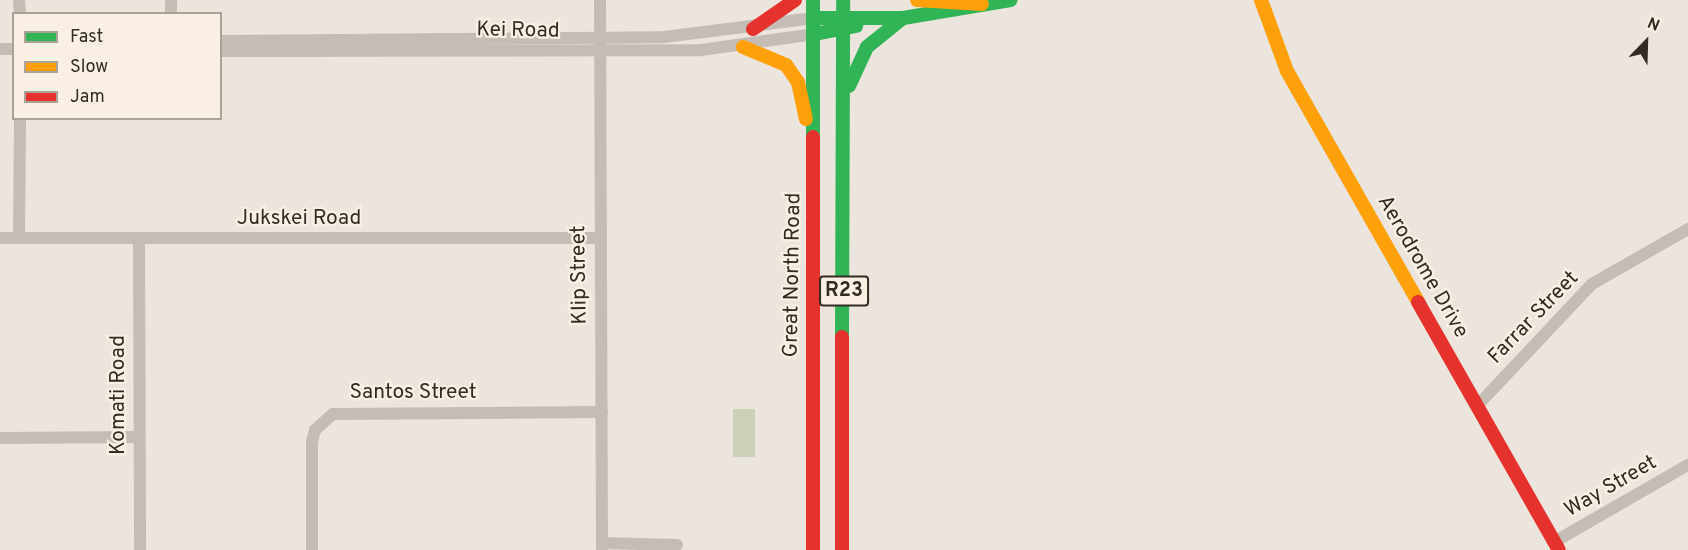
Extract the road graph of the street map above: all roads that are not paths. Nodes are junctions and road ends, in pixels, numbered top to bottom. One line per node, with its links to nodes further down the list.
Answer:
1 (600, 0): 17 (street, Klip Street)
2 (795, 0): 13 (main road)
3 (813, 0): 10 (main road, Great North Road / R23)
4 (843, 0): 9 (main road, R23)
5 (917, 0): 8 (main road)
6 (1010, 0): 8 (main road)
7 (1261, 0): 28 (main road, Aerodrome Drive)
8 (982, 4): 11 (main road)
9 (842, 17): 10 (main road); 12 (main road); 14 (main road, R23)
10 (814, 18): 13 (street, Kei Road); 15 (main road, Great North Road / R23)
11 (903, 18): 12 (main road); 20 (main road)
12 (872, 20): 14 (main road)
13 (753, 29): 17 (street, Kei Road)
14 (843, 31): 15 (main road); 20 (main road, R23)
15 (815, 34): 18 (street, Kei Road); 22 (main road, Great North Road / R23)
16 (222, 41): 17 (street, Kei Road)
17 (600, 44): 18 (street, Kei Road); 19 (street, Kei Road); 26 (street, Klip Street)
18 (743, 47): 22 (main road)
19 (222, 51)
20 (844, 98): 39 (main road, R23)
21 (20, 120): 25 (street)
22 (816, 172): 38 (main road, Great North Road / R23)
23 (1688, 229): 28 (street, Farrar Street)
24 (0, 237): 25 (street, Jukskei Road)
25 (19, 237): 27 (street, Jukskei Road)
26 (598, 238): 27 (street, Jukskei Road); 29 (street, Klip Street)
27 (139, 239): 30 (street, Komati Road)
28 (1477, 406): 35 (main road, Aerodrome Drive)
29 (602, 412): 34 (street, Klip Street); 37 (street, Santos Street)
30 (138, 437): 31 (street); 36 (street, Komati Road)
31 (0, 438)
32 (1688, 465): 35 (street, Way Street)
33 (677, 545): 34 (street)
34 (602, 546)
35 (1557, 546)
36 (140, 550)
37 (312, 550)
38 (813, 550)
39 (842, 550)

